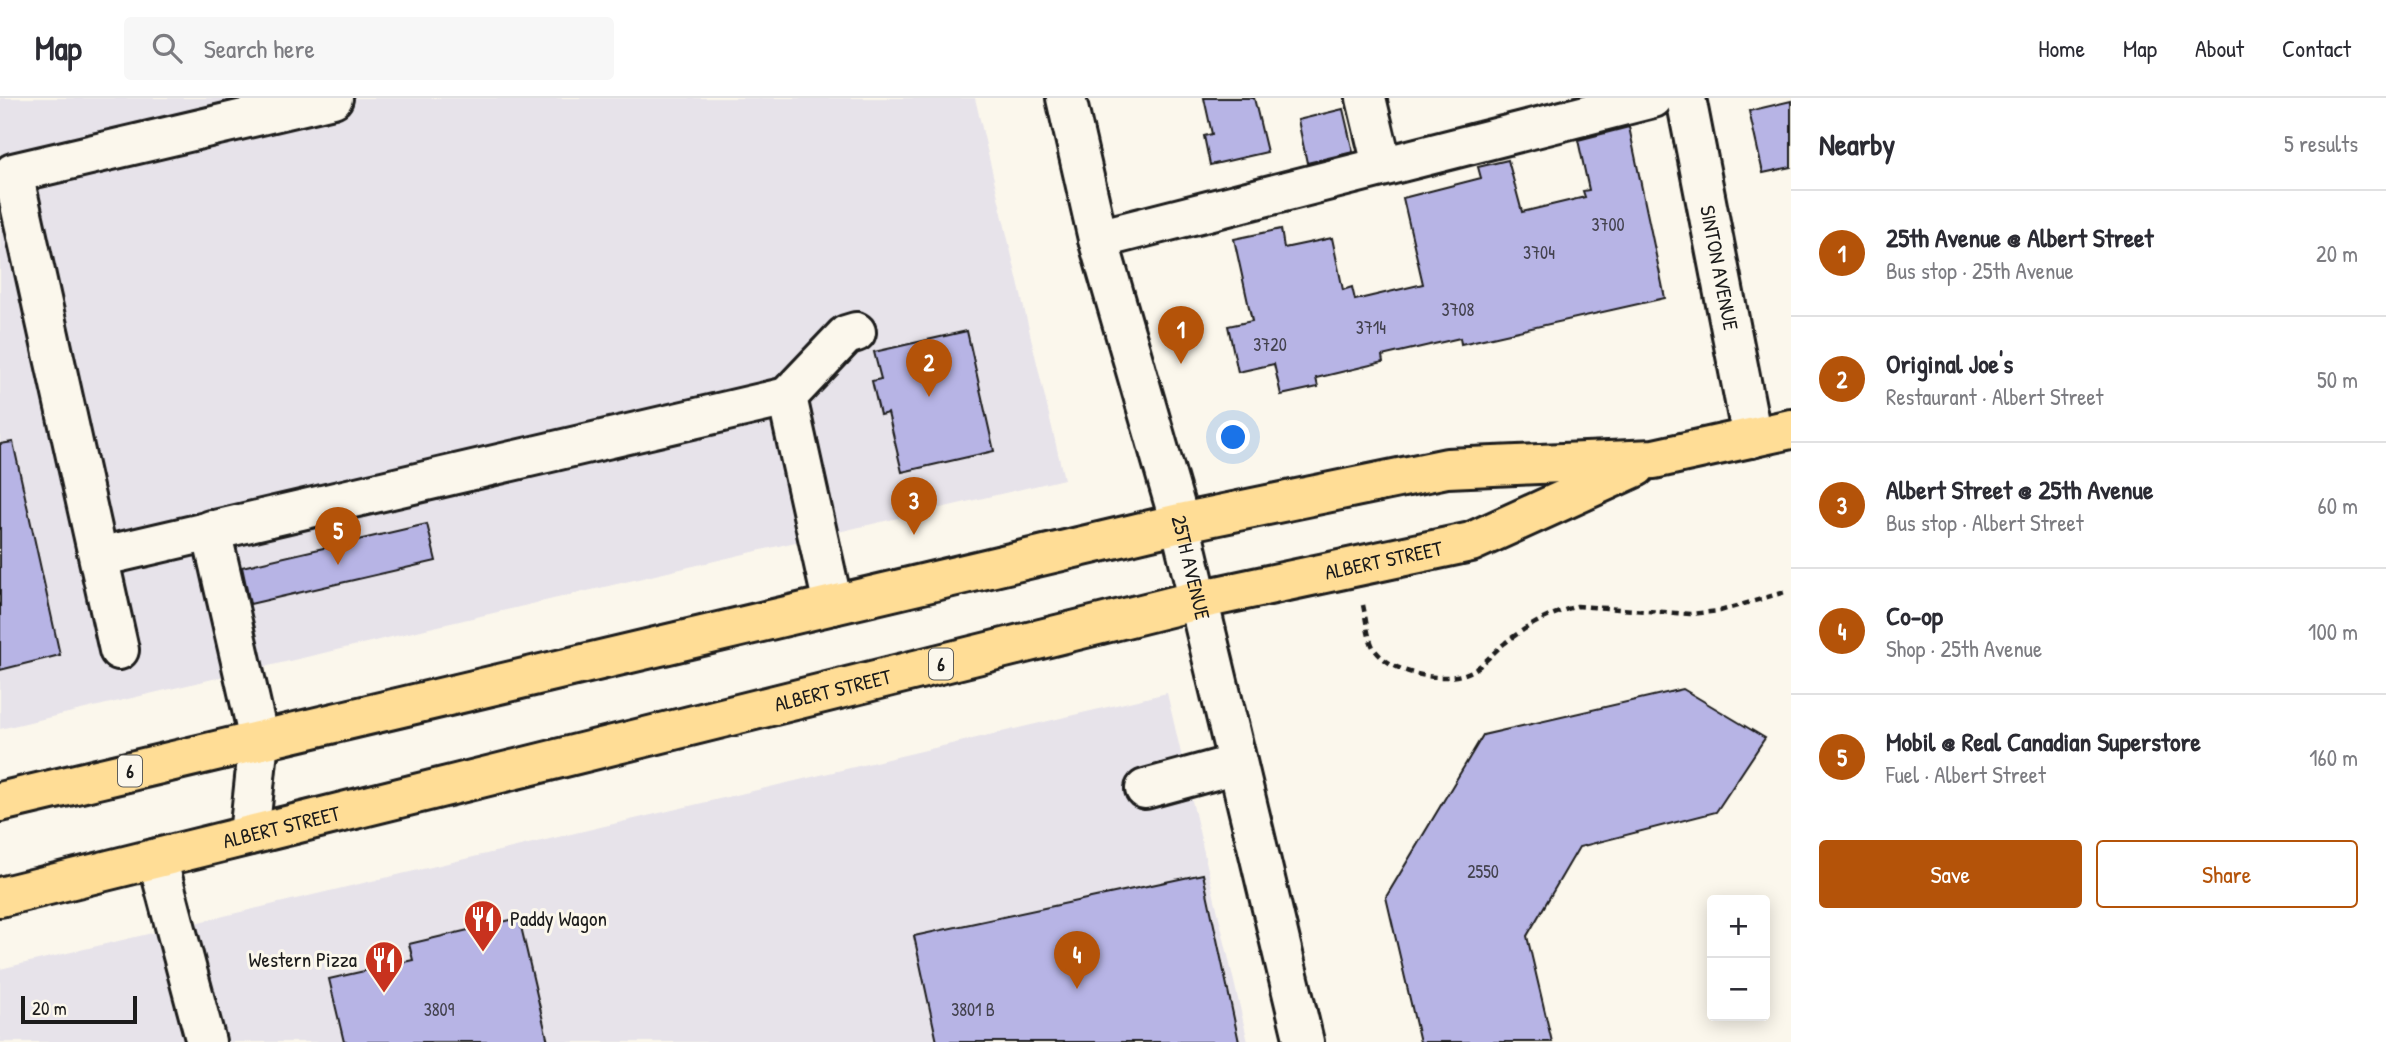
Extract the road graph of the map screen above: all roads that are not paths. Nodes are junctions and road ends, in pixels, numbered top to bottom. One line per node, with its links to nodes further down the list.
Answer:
1 (333, 98): 15 (street)
2 (1066, 98): 7 (street, 25TH AVENUE)
3 (1366, 98): 6 (street)
4 (1653, 98): 6 (street)
5 (1686, 98): 11 (street, SINTON AVENUE)
6 (1382, 165): 7 (street)
7 (1098, 239): 13 (street, 25TH AVENUE)
8 (856, 332): 9 (street)
9 (788, 397): 14 (street); 17 (street)
10 (1791, 429): 11 (main road, ALBERT STREET / 6)
11 (1752, 438): 12 (main road, ALBERT STREET / 6)
12 (1654, 459): 13 (main road, ALBERT STREET / 6); 16 (main road, ALBERT STREET / 6)
13 (1180, 523): 16 (street, 25TH AVENUE); 17 (main road, ALBERT STREET / 6)
14 (211, 530): 15 (street); 19 (street)
15 (99, 557): 18 (street)
16 (1198, 600): 20 (street, 25TH AVENUE); 23 (main road, ALBERT STREET / 6)
17 (833, 605): 19 (main road, ALBERT STREET / 6)
18 (120, 650)
19 (259, 740): 22 (main road, ALBERT STREET / 6); 23 (street)
20 (1237, 764): 21 (street); 27 (street, 25TH AVENUE)
21 (1145, 789)
22 (0, 802)
23 (249, 835): 24 (main road, ALBERT STREET / 6)
24 (157, 858): 25 (main road, ALBERT STREET / 6); 26 (street)
25 (0, 897)
26 (206, 1042)
27 (1304, 1042)

